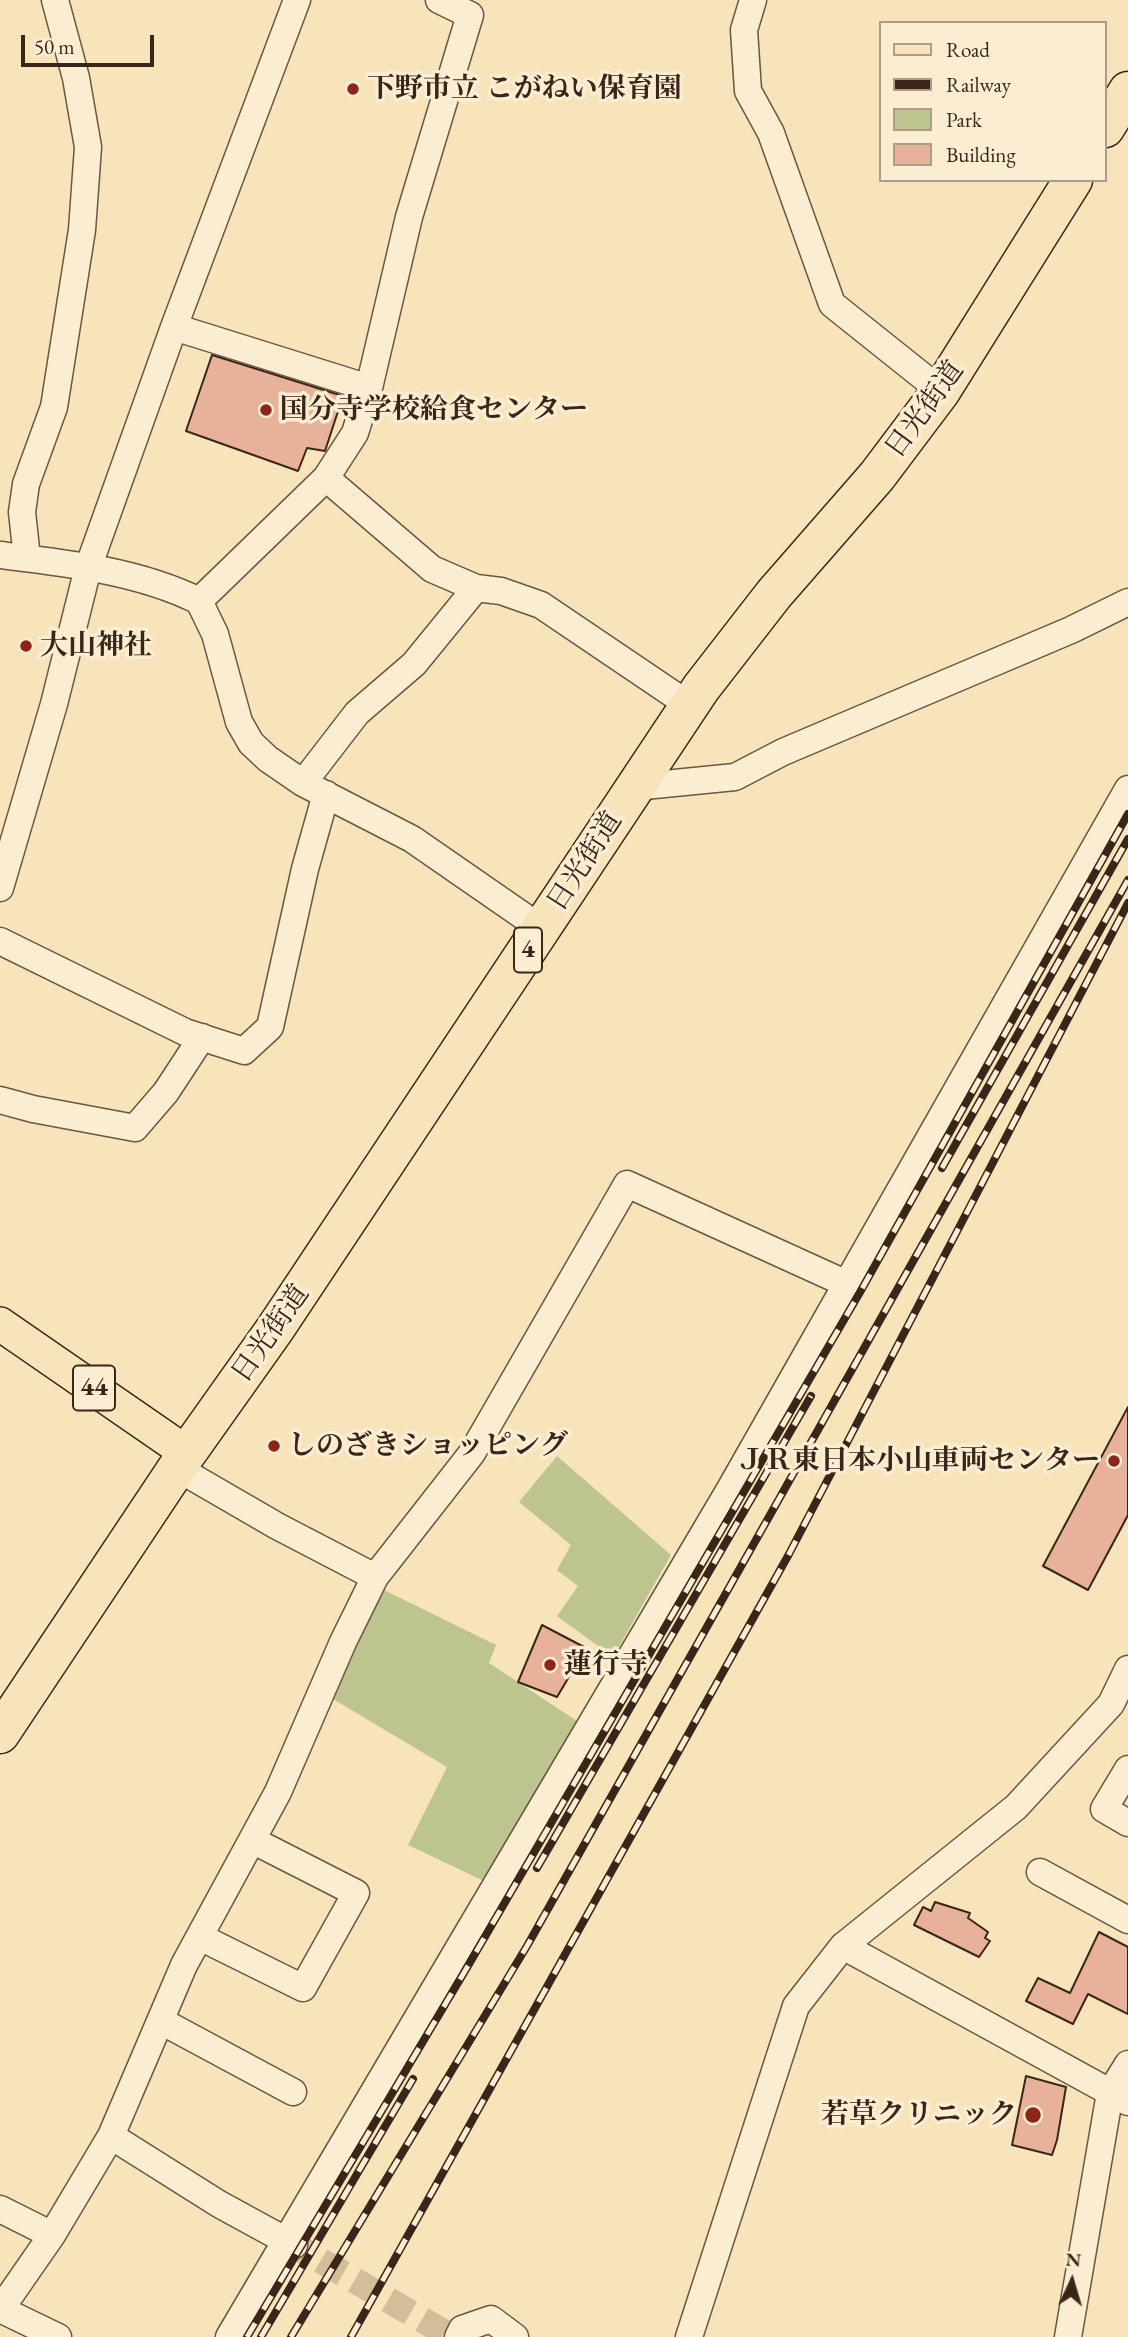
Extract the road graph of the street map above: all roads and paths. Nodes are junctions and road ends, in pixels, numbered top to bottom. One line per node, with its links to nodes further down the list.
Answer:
1 (55, 0): 13 (street)
2 (297, 0): 8 (street)
3 (439, 0): 9 (street)
4 (753, 0): 10 (street)
5 (1128, 91): 6 (highway)
6 (1107, 125)
7 (1072, 182): 10 (highway, 日光街道 / 4)
8 (174, 327): 9 (street); 14 (street)
9 (369, 388): 11 (street)
10 (941, 391): 18 (highway, 日光街道 / 4)
11 (326, 478): 15 (street); 16 (street)
12 (0, 555): 13 (street)
13 (27, 558): 14 (street)
14 (88, 568): 16 (street); 22 (street)
15 (476, 588): 18 (street); 20 (street)
16 (199, 601): 20 (street)
17 (1128, 602): 19 (street)
18 (689, 705): 19 (highway, 日光街道 / 4)
19 (634, 787): 23 (highway, 日光街道 / 4)
20 (314, 789): 23 (street); 25 (street)
21 (1128, 789): 27 (street)
22 (0, 888)
23 (542, 929): 29 (highway, 日光街道 / 4)
24 (0, 941): 25 (street)
25 (202, 1037): 26 (street)
26 (0, 1100)
27 (847, 1284): 30 (street); 47 (street)
28 (0, 1324): 29 (main road, 44)
29 (182, 1460): 30 (street); 32 (highway, 日光街道 / 4)
30 (376, 1577): 35 (street)
31 (1128, 1669): 39 (street)
32 (0, 1734)
33 (1128, 1769): 34 (street)
34 (1128, 1823)
35 (252, 1840): 38 (street); 38 (street)
36 (1040, 1872): 37 (street)
37 (1128, 1920)
38 (200, 1937): 40 (street)
39 (843, 1946): 43 (street); 53 (street)
40 (161, 2021): 42 (street); 44 (street)
41 (1128, 2064): 43 (street)
42 (293, 2092)
43 (1119, 2098): 54 (street)
44 (111, 2136): 46 (street); 47 (street)
45 (0, 2209): 46 (street)
46 (52, 2235): 48 (street)
47 (291, 2243): 50 (street)
48 (0, 2309): 49 (street)
49 (58, 2337)
50 (229, 2337)
51 (458, 2337): 52 (street)
52 (515, 2337)
53 (690, 2337)
54 (1068, 2337)

